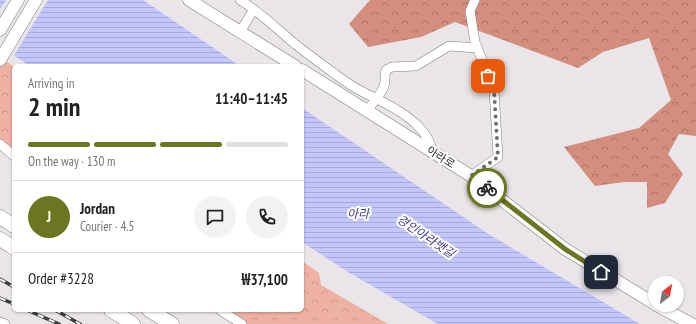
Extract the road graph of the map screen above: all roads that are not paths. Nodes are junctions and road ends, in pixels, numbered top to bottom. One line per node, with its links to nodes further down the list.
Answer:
1 (18, 0): 8 (main road)
2 (36, 0): 11 (main road)
3 (189, 0): 6 (main road)
4 (240, 0): 7 (street)
5 (475, 0): 10 (street)
6 (204, 4): 9 (main road)
7 (254, 9): 9 (street); 14 (street)
8 (0, 30)
9 (240, 32): 12 (main road)
10 (477, 48): 14 (street); 19 (street)
11 (0, 60)
12 (292, 64)
13 (304, 71): 15 (main road, 아라로)
14 (376, 98): 15 (street); 17 (street)
15 (367, 111): 17 (main road, 아라로)
16 (0, 144): 18 (street)
17 (432, 152): 19 (main road, 아라로)
18 (12, 154)
19 (471, 176): 24 (main road, 아라로)
20 (0, 217): 21 (highway)
21 (12, 225)
22 (0, 239): 23 (highway)
23 (12, 247)
24 (648, 300)
25 (114, 312): 31 (highway)
26 (152, 312): 32 (highway)
27 (223, 312): 33 (street)
28 (669, 312): 34 (main road, 아라로)
29 (0, 322): 30 (street)
30 (5, 324)
31 (133, 324)
32 (172, 324)
33 (242, 324)
34 (692, 324)

